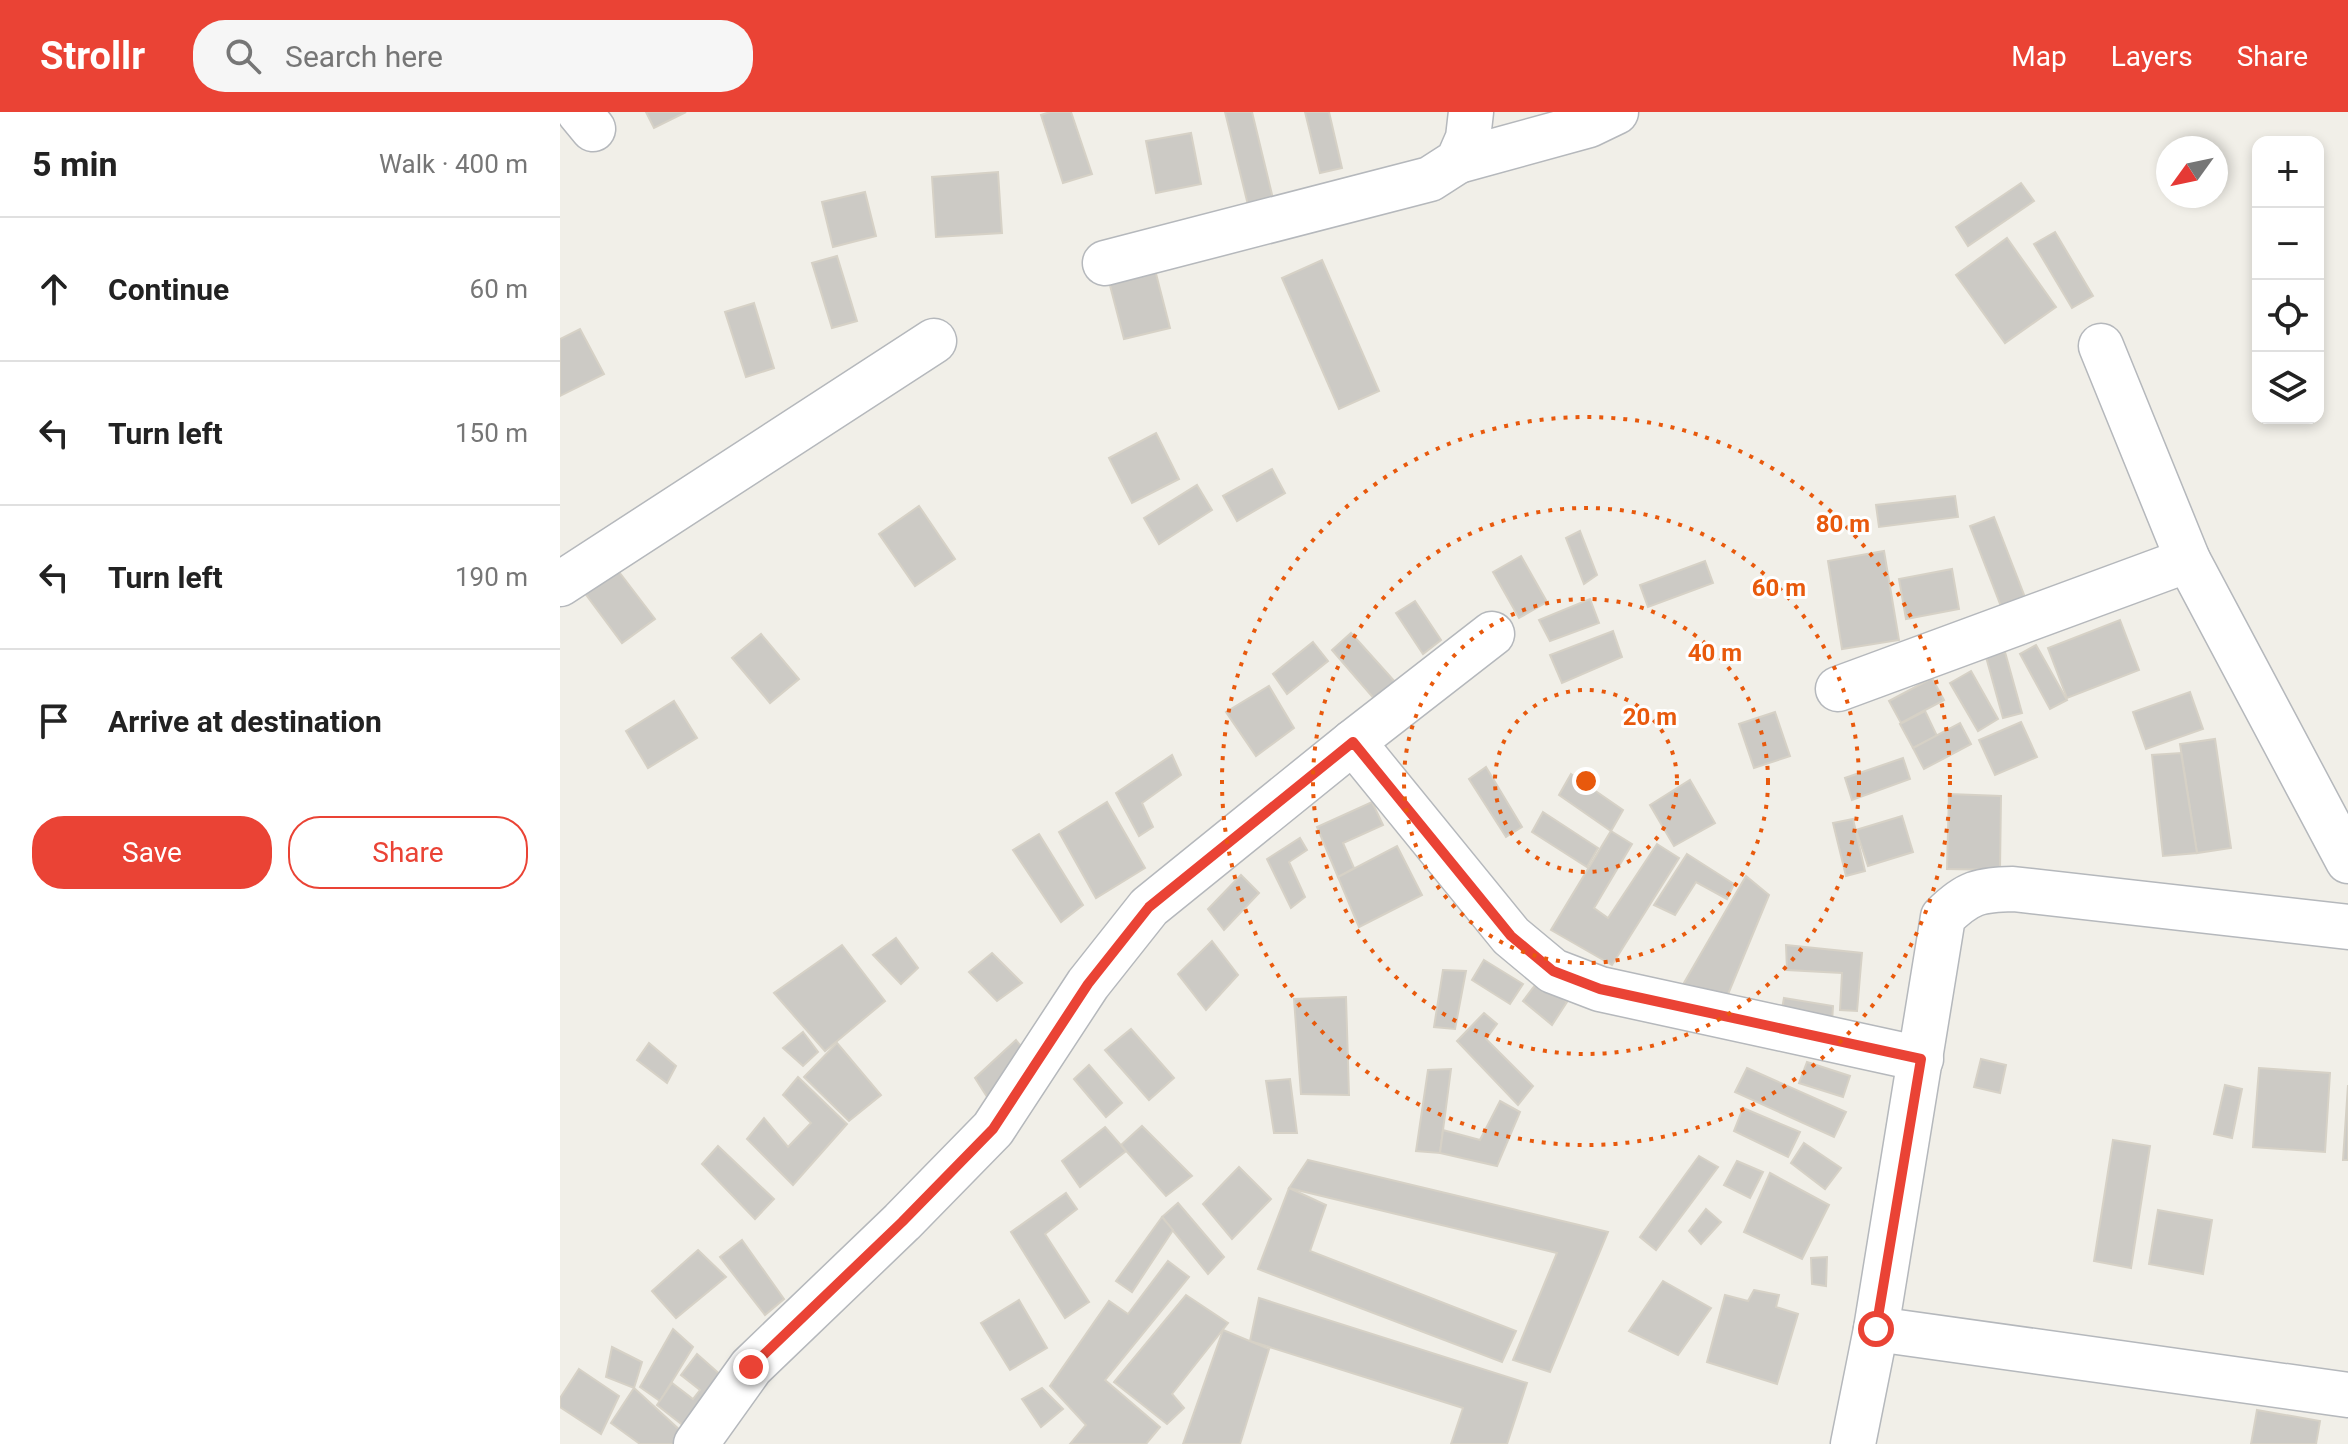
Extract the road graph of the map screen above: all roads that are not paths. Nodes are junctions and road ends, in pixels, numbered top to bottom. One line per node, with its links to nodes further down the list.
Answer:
1 (1471, 112): 3 (street)
2 (1616, 112): 3 (street)
3 (1458, 161): 4 (street)
4 (1105, 263)
5 (934, 341): 8 (street)
6 (2101, 346): 7 (street)
7 (2188, 560): 10 (street); 12 (street)
8 (560, 584)
9 (1492, 634): 11 (street)
10 (1838, 689)
11 (1353, 742): 14 (street); 17 (street)
12 (2348, 861)
13 (2348, 927): 14 (street)
14 (1921, 1059): 15 (street)
15 (1876, 1329): 16 (street); 18 (street)
16 (2348, 1395)
17 (696, 1444)
18 (1853, 1444)

